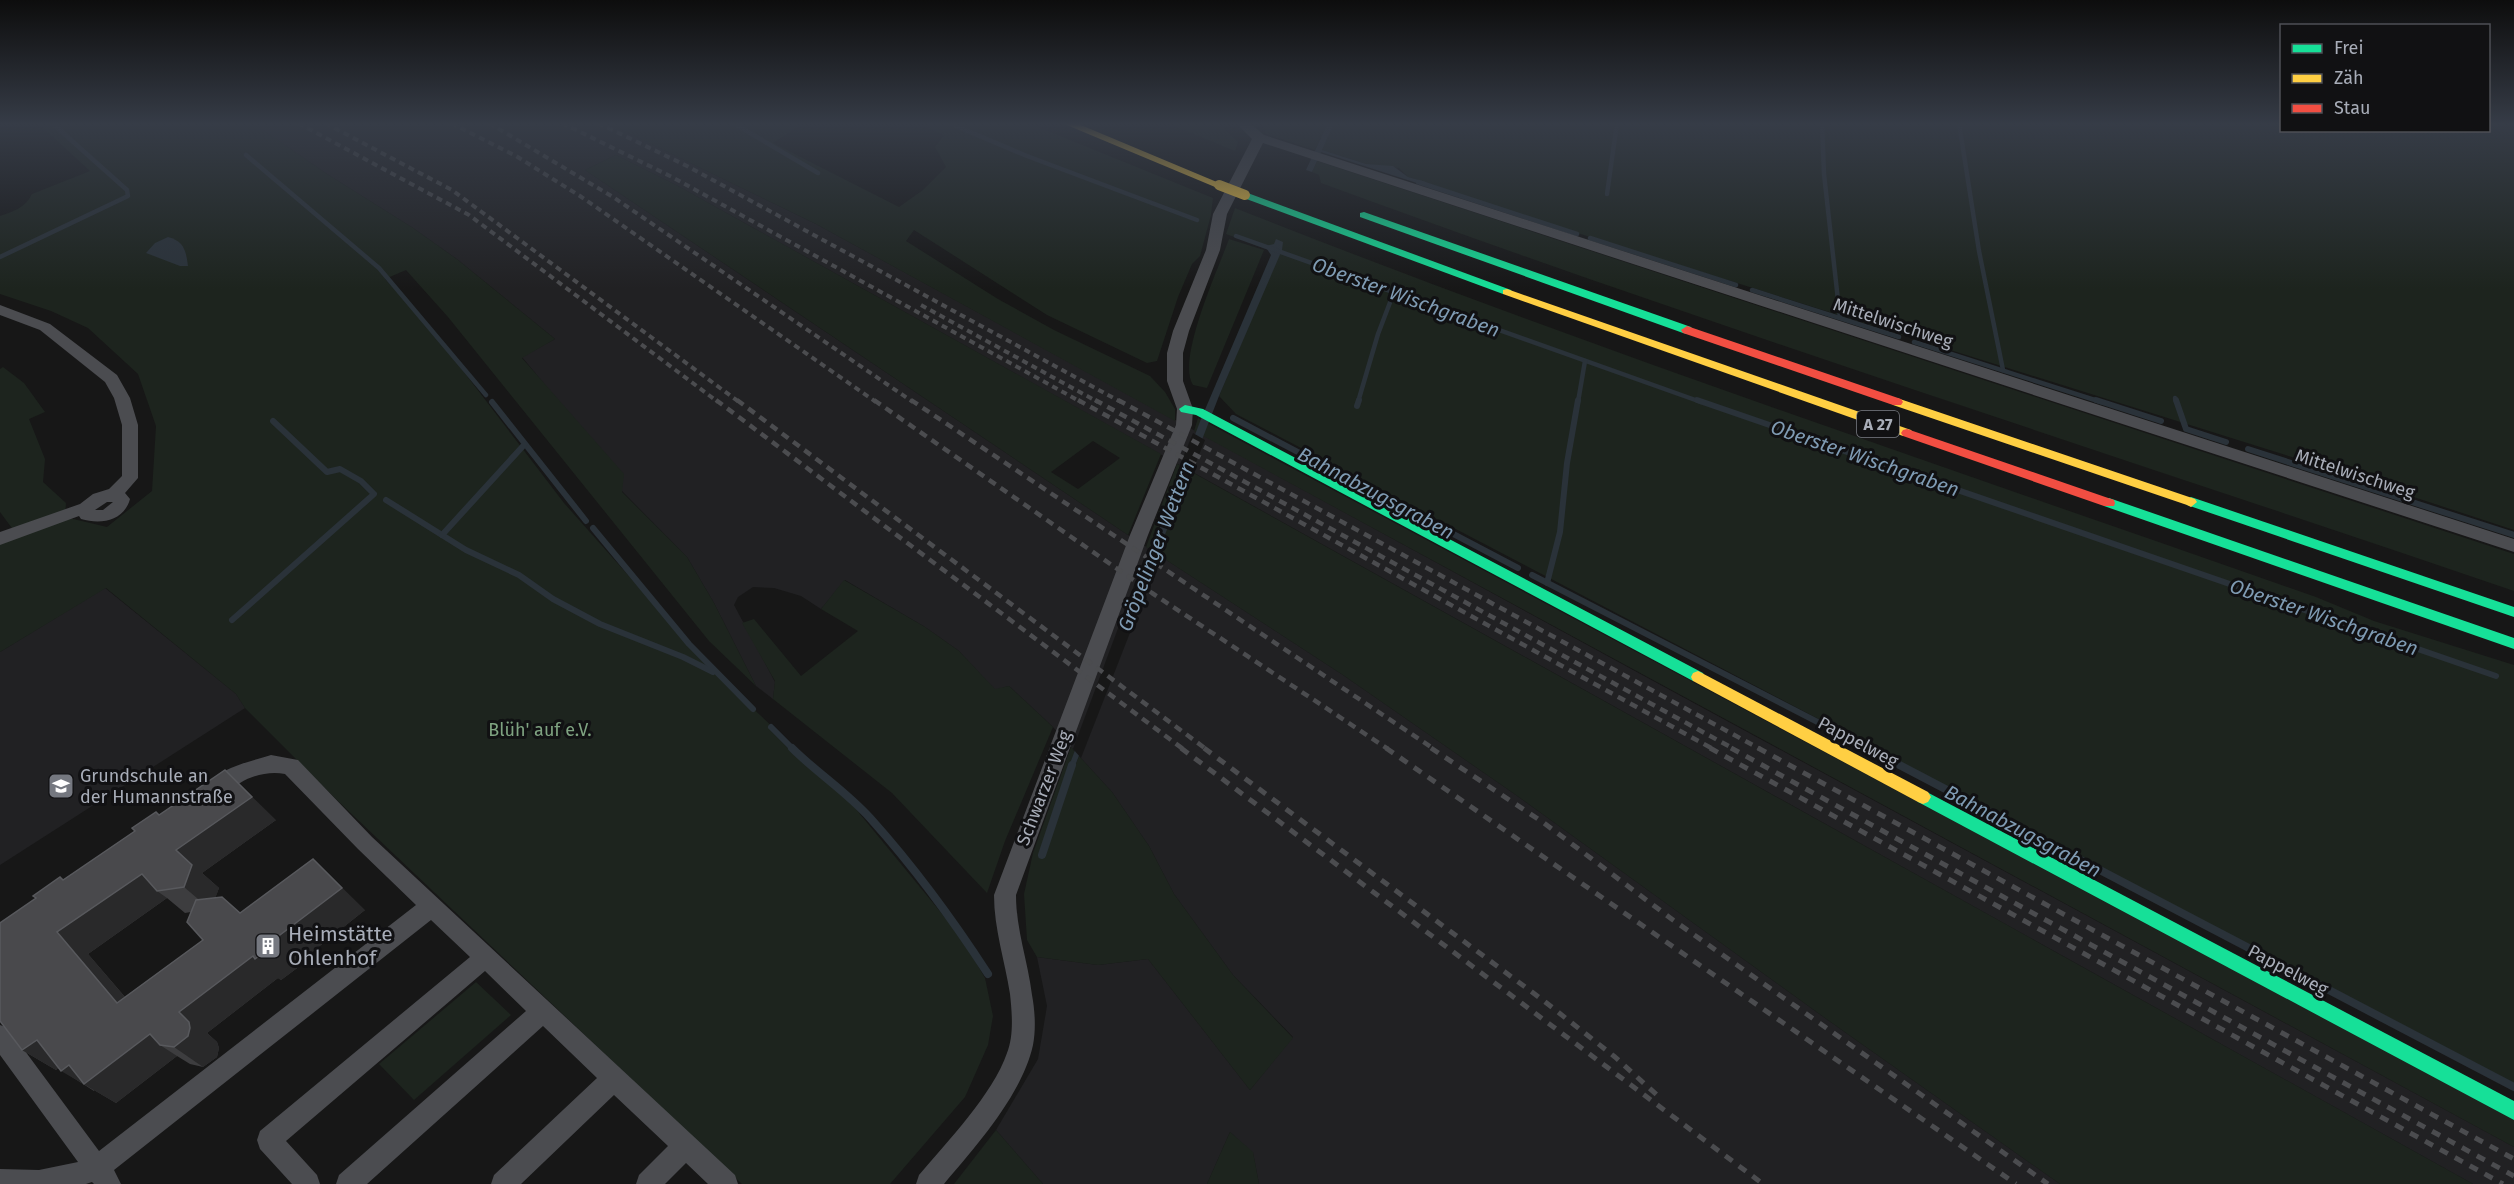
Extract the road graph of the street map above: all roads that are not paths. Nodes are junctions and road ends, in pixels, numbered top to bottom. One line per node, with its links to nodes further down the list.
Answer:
1 (1202, 178): 10 (main road, A 27, bridge)
2 (1238, 178): 6 (street)
3 (1384, 178): 8 (street, Mittelwischweg)
4 (1353, 211): 9 (main road, A 27)
5 (0, 310): 7 (street)
6 (1192, 410): 17 (main road, Pappelweg); 26 (street, Schwarzer Weg)
7 (0, 539)
8 (2514, 546)
9 (2514, 612)
10 (2514, 644)
11 (195, 804): 12 (street)
12 (433, 904): 13 (street); 19 (street)
13 (487, 956): 14 (street); 21 (street)
14 (544, 1010): 16 (street); 22 (street)
15 (0, 1036): 19 (street)
16 (615, 1078): 18 (street); 23 (street)
17 (2514, 1110)
18 (686, 1146): 24 (street); 25 (street)
19 (103, 1176): 20 (street)
20 (0, 1181)
21 (308, 1184)
22 (348, 1184)
23 (503, 1184)
24 (648, 1184)
25 (726, 1184)
26 (928, 1184)

